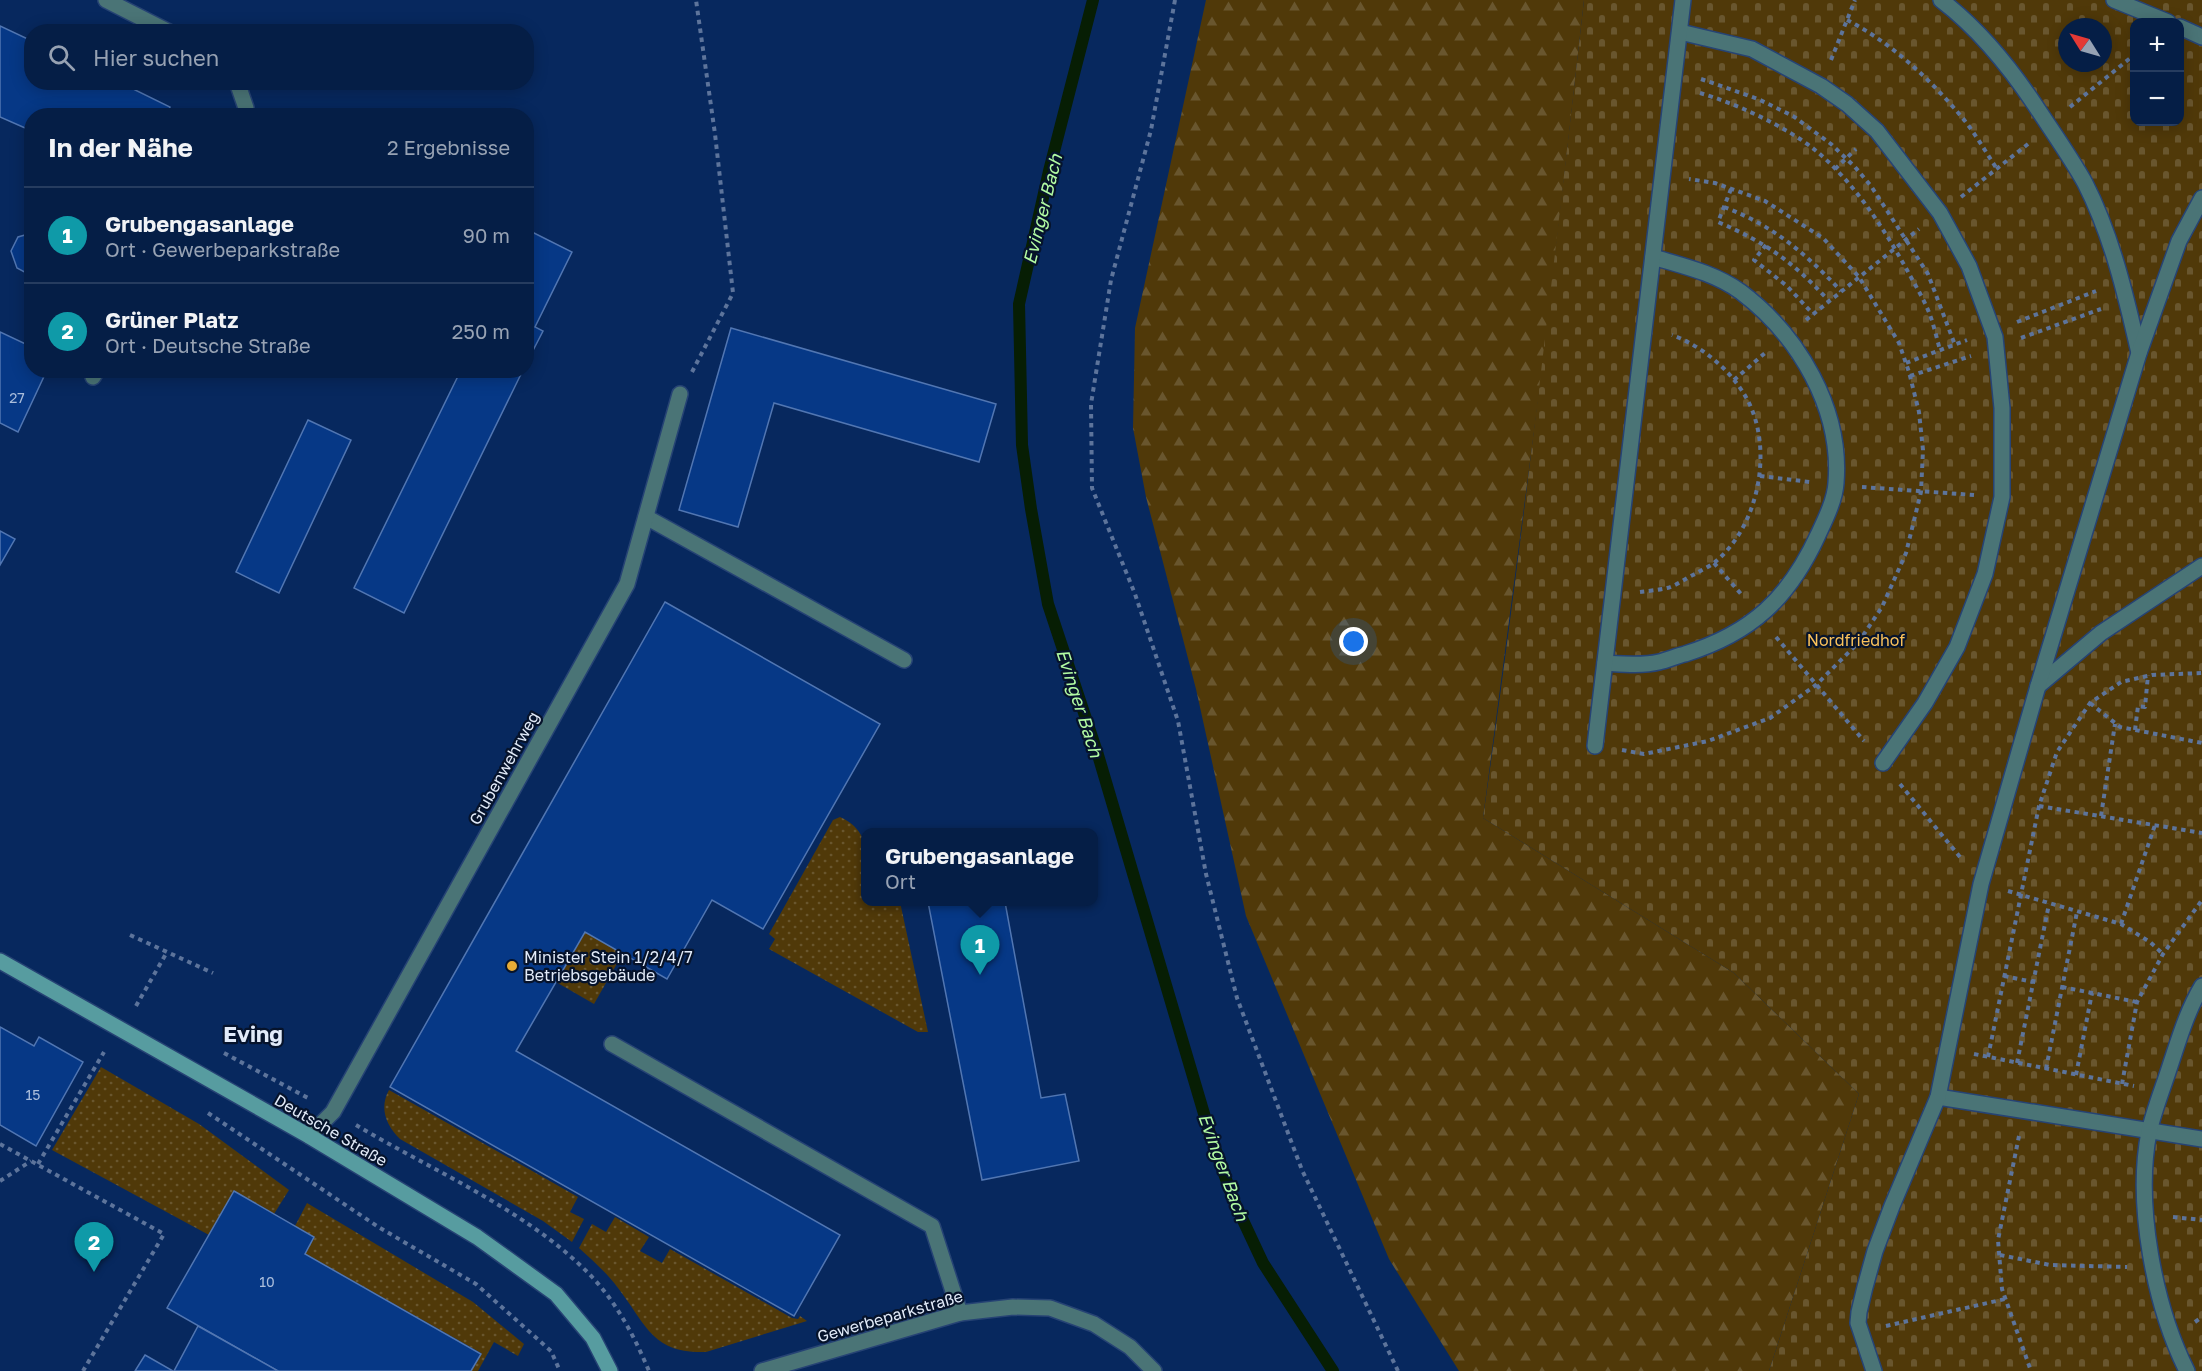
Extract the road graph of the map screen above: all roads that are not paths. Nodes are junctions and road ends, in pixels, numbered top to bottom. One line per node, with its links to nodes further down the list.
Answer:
1 (106, 0): 6 (street)
2 (1683, 0): 8 (street)
3 (1941, 0): 14 (street)
4 (2114, 0): 5 (street)
5 (2158, 18)
6 (153, 24)
7 (2184, 29): 9 (street)
8 (1680, 32): 13 (street); 22 (street)
9 (2202, 36)
10 (240, 90): 11 (street)
11 (246, 108)
12 (2202, 198): 14 (street)
13 (1653, 257): 19 (street); 19 (street)
14 (2139, 353): 20 (street)
15 (680, 394): 16 (street, Grubenwehrweg)
16 (646, 517): 18 (street); 28 (street, Grubenwehrweg)
17 (2202, 566): 20 (street)
18 (904, 660)
19 (1605, 663): 21 (street)
20 (2038, 686): 26 (street)
21 (1595, 746)
22 (1883, 763)
23 (0, 961): 28 (street, Deutsche Straße)
24 (2202, 986): 27 (street)
25 (612, 1044): 30 (street)
26 (1938, 1097): 27 (street); 34 (street)
27 (2149, 1131): 29 (street); 35 (street)
28 (309, 1136): 31 (street, Deutsche Straße)
29 (2202, 1139)
30 (960, 1313): 32 (street, Gewerbeparkstraße); 33 (street, Gewerbeparkstraße)
31 (610, 1371)
32 (762, 1371)
33 (1154, 1371)
34 (1874, 1371)
35 (2187, 1371)

